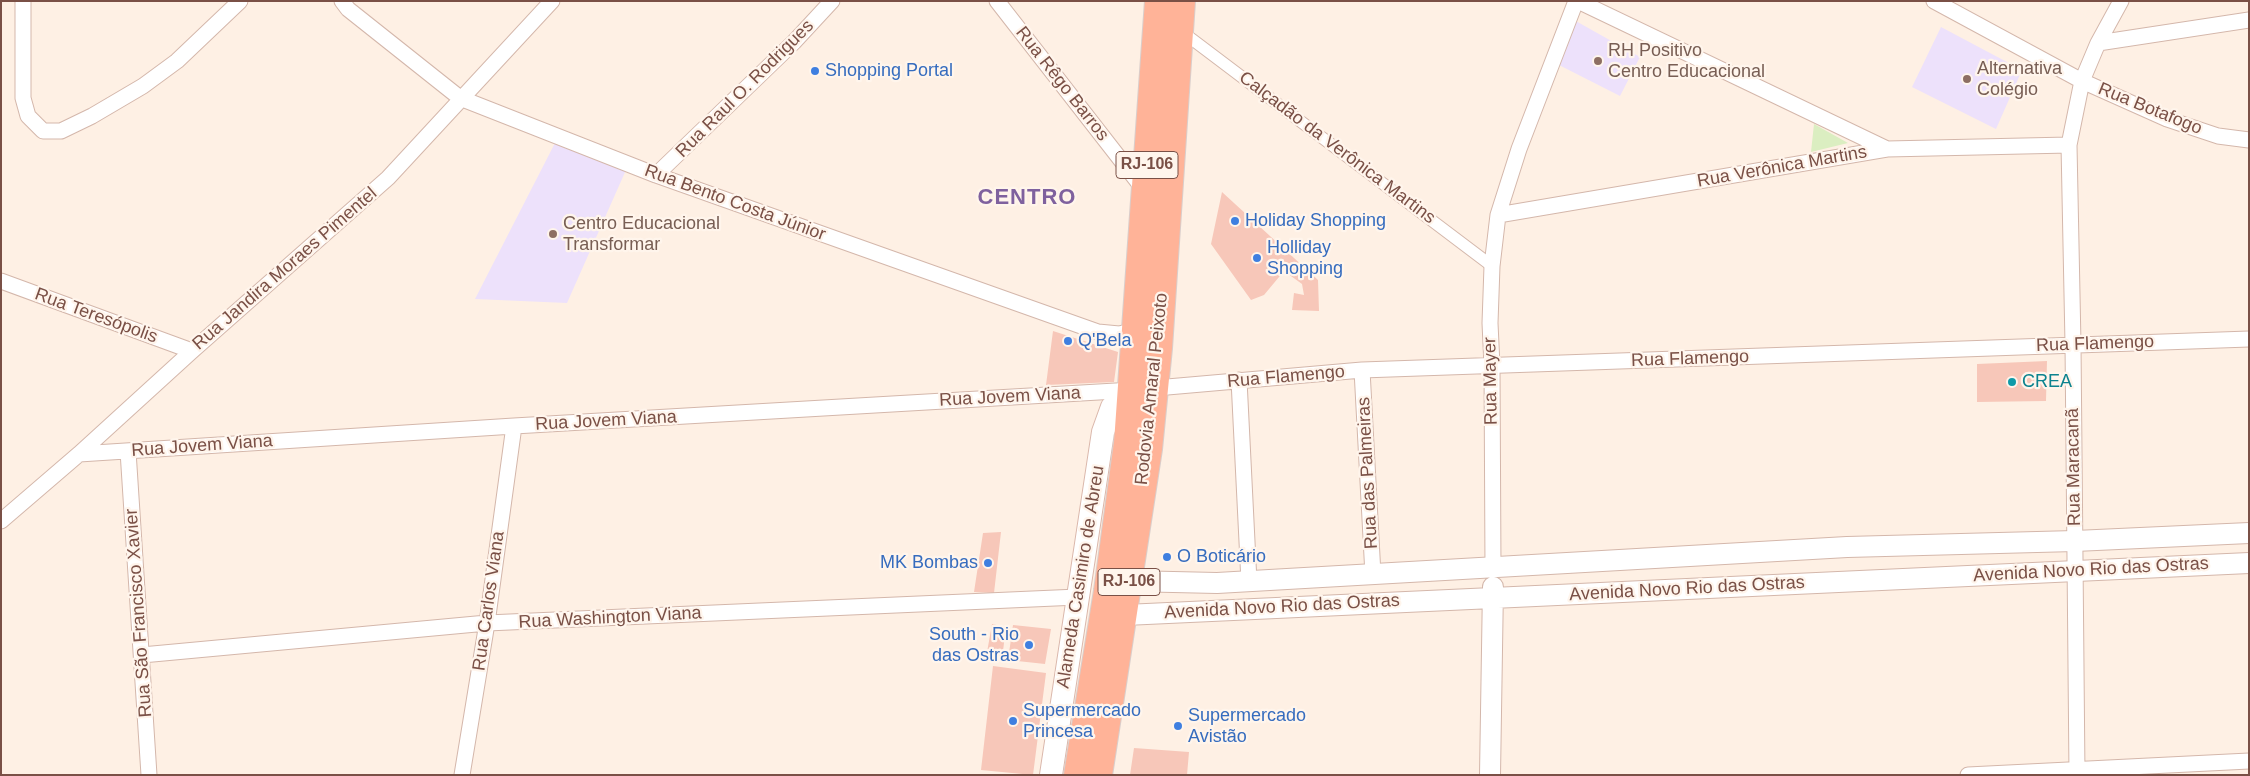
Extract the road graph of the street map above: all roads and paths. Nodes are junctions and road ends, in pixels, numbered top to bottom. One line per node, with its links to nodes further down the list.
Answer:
1 (23, 1): 2 (street)
2 (240, 1)
3 (342, 1): 16 (street, Rua Bento Costa Júnior)
4 (552, 1): 16 (street, Rua Jandira Moraes Pimentel)
5 (832, 1): 20 (street, Rua Raul O. Rodrigues)
6 (997, 1): 21 (street, Rua Rêgo Barros)
7 (1158, 1): 21 (highway, Rodovia Amaral Peixoto / RJ-106)
8 (1182, 1): 13 (highway, Rodovia Amaral Peixoto / RJ-106)
9 (1577, 1): 19 (street); 22 (street, Rua Mayer)
10 (1934, 1): 15 (street, Rua Botafogo)
11 (2121, 1): 14 (street, Rua Maracanã)
12 (2249, 20): 14 (street)
13 (1180, 31): 23 (street, Calçadão da Verônica Martins); 25 (highway, Rodovia Amaral Peixoto / RJ-106)
14 (2098, 43): 15 (street, Rua Maracanã)
15 (2082, 81): 17 (street, Rua Botafogo); 18 (street, Rua Maracanã)
16 (460, 98): 20 (street, Rua Bento Costa Júnior); 28 (street, Rua Jandira Moraes Pimentel)
17 (2249, 140)
18 (2069, 145): 19 (street, Rua Verônica Martins); 27 (street, Rua Maracanã)
19 (1887, 149): 22 (street, Rua Verônica Martins)
20 (656, 176): 25 (street, Rua Bento Costa Júnior)
21 (1145, 191): 25 (highway, Rodovia Amaral Peixoto / RJ-106)
22 (1498, 215): 23 (street, Rua Mayer)
23 (1492, 266): 29 (street, Rua Mayer)
24 (1, 282): 28 (street, Rua Teresópolis)
25 (1148, 328): 32 (highway, Rodovia Amaral Peixoto / RJ-106)
26 (2249, 339): 27 (street, Rua Flamengo)
27 (2073, 344): 29 (street, Rua Flamengo); 38 (street, Rua Maracanã)
28 (192, 351): 35 (street, Rua Jandira Moraes Pimentel)
29 (1492, 366): 30 (street, Rua Flamengo); 40 (street, Rua Mayer)
30 (1362, 370): 31 (street, Rua Flamengo); 42 (street, Rua das Palmeiras)
31 (1239, 380): 32 (street, Rua Flamengo); 44 (street)
32 (1144, 390): 33 (street, Rua Jovem Viana); 43 (highway, Rodovia Amaral Peixoto / RJ-106); 45 (main road, Alameda Casimiro de Abreu); 55 (highway, Rodovia Amaral Peixoto / RJ-106)
33 (514, 426): 34 (street, Rua Jovem Viana); 48 (street, Rua Carlos Viana)
34 (128, 451): 35 (street, Rua Jovem Viana); 49 (street, Rua São Francisco Xavier)
35 (79, 454): 36 (street, Rua Jandira Moraes Pimentel)
36 (1, 520)
37 (2249, 533): 38 (street, Avenida Novo Rio das Ostras)
38 (2074, 541): 40 (street, Avenida Novo Rio das Ostras); 41 (street, Rua Maracanã)
39 (2249, 563): 41 (street, Avenida Novo Rio das Ostras)
40 (1493, 569): 42 (street, Avenida Novo Rio das Ostras); 46 (street, Rua Mayer)
41 (2075, 570): 46 (street, Avenida Novo Rio das Ostras); 51 (street, Rua Maracanã)
42 (1374, 575): 44 (street, Avenida Novo Rio das Ostras)
43 (1129, 581): 44 (street, Avenida Novo Rio das Ostras); 47 (highway, Rodovia Amaral Peixoto / RJ-106)
44 (1249, 582)
45 (1078, 597): 48 (street, Rua Washington Viana); 54 (main road, Alameda Casimiro de Abreu)
46 (1493, 599): 47 (street, Avenida Novo Rio das Ostras); 57 (street, Rua Mayer)
47 (1124, 615): 56 (highway, Rodovia Amaral Peixoto / RJ-106)
48 (487, 623): 49 (street, Rua Washington Viana); 53 (street, Rua Carlos Viana)
49 (142, 655): 52 (street, Rua São Francisco Xavier)
50 (2249, 762): 51 (street)
51 (2077, 772): 58 (street)
52 (149, 775)
53 (462, 775)
54 (1051, 775)
55 (1077, 775)
56 (1099, 775)
57 (1490, 775)
58 (1968, 775)

